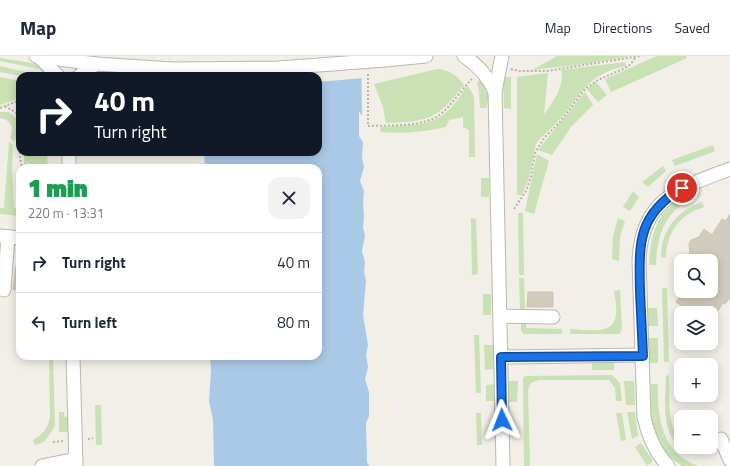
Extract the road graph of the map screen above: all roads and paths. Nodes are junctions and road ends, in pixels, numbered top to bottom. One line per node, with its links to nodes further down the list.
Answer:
1 (38, 56): 7 (street); 9 (street)
2 (426, 56): 7 (street, bridge)
3 (464, 56): 8 (street)
4 (640, 56): 5 (path)
5 (634, 58): 6 (path); 18 (path)
6 (500, 62): 12 (street)
7 (96, 64): 10 (street)
8 (482, 70): 11 (path); 12 (street)
9 (54, 72)
10 (85, 72)
11 (368, 72)
12 (495, 92): 21 (street)
13 (16, 102): 14 (path)
14 (5, 106): 15 (path); 16 (path)
15 (0, 108)
16 (16, 113)
17 (730, 169): 23 (street)
18 (514, 209)
19 (9, 237): 20 (street)
20 (4, 290)
21 (500, 316): 22 (street); 24 (street)
22 (553, 317)
23 (643, 356): 24 (street); 33 (street)
24 (501, 357): 32 (street)
25 (73, 360): 30 (street)
26 (721, 439): 29 (street)
27 (64, 441): 28 (path)
28 (53, 442)
29 (730, 460)
30 (76, 463): 31 (street)
31 (42, 466)
32 (503, 466)
33 (668, 466)

